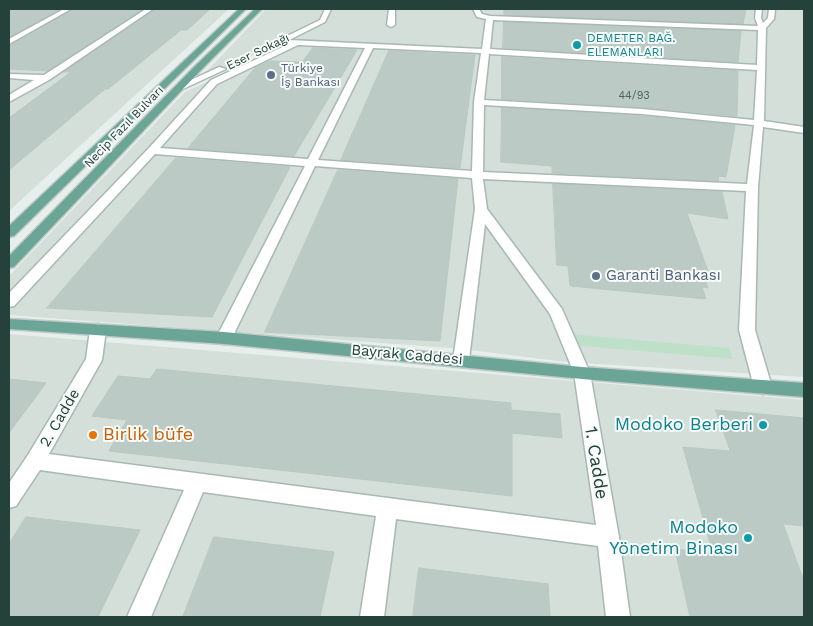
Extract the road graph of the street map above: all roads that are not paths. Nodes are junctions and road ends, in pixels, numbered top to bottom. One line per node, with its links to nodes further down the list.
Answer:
1 (68, 9): 13 (street)
2 (150, 9): 20 (street)
3 (243, 9): 31 (main road, Necip Fazıl Bulvarı)
4 (259, 9): 21 (main road, Necip Fazıl Bulvarı)
5 (328, 9): 14 (street, Eser Sokağı)
6 (392, 9): 11 (street)
7 (476, 9): 10 (street)
8 (759, 9): 12 (street)
9 (772, 9): 12 (street)
10 (490, 18): 12 (street); 17 (street)
11 (391, 25)
12 (762, 28): 18 (street)
13 (9, 42)
14 (279, 42): 15 (street); 21 (street, Eser Sokağı)
15 (296, 43): 16 (street); 26 (street)
16 (370, 46): 17 (street); 27 (street)
17 (486, 51): 18 (street); 23 (street)
18 (760, 68): 24 (street)
19 (9, 76): 20 (street)
20 (46, 78): 22 (street)
21 (180, 87): 32 (main road, Necip Fazıl Bulvarı)
22 (9, 100)
23 (479, 102): 24 (street); 28 (street)
24 (759, 122): 25 (street); 29 (street)
25 (804, 130)
26 (152, 151): 27 (street); 33 (street)
27 (312, 163): 28 (street); 36 (street)
28 (478, 175): 29 (street); 30 (street)
29 (752, 188): 39 (street)
30 (481, 209): 37 (street); 38 (street, 1. Cadde)
31 (9, 233)
32 (9, 264)
33 (9, 302)
34 (9, 324): 35 (main road, Bayrak Caddesi)
35 (98, 330): 36 (main road, Bayrak Caddesi); 41 (street, 2. Cadde)
36 (224, 338): 37 (main road, Bayrak Caddesi)
37 (461, 360): 38 (main road, Bayrak Caddesi)
38 (582, 374): 39 (main road, Bayrak Caddesi); 45 (street, 1. Cadde)
39 (763, 387): 40 (main road, Bayrak Caddesi)
40 (804, 390)
41 (35, 461): 42 (street); 43 (street, 2. Cadde)
42 (197, 482): 44 (street); 46 (street)
43 (9, 499)
44 (387, 507): 45 (street); 47 (street)
45 (608, 538): 48 (street, 1. Cadde)
46 (139, 617)
47 (372, 617)
48 (618, 617)

